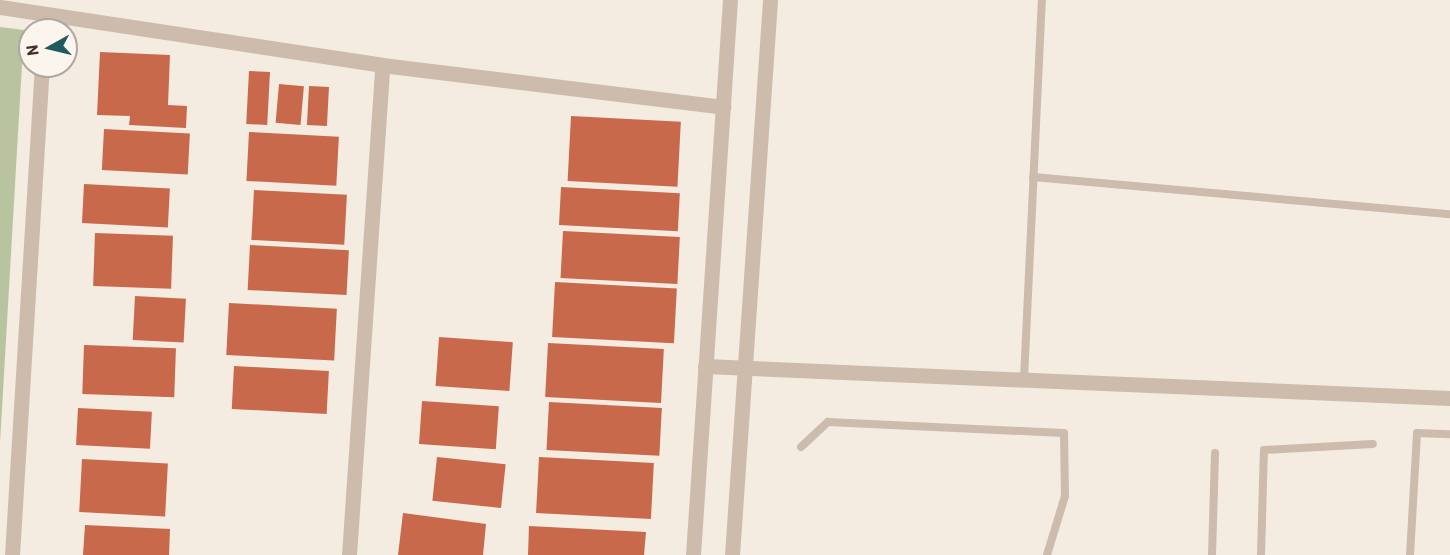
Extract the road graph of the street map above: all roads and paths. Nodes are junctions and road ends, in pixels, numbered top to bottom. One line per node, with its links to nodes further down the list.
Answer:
1 (730, 0): 9 (street)
2 (770, 0): 13 (street)
3 (1042, 0): 10 (lane)
4 (0, 7): 5 (street)
5 (45, 14): 6 (street); 7 (street)
6 (45, 18)
7 (382, 65): 9 (street); 21 (street)
8 (41, 78): 20 (street)
9 (723, 107): 12 (street)
10 (1033, 177): 11 (lane); 14 (lane)
11 (1450, 214)
12 (705, 366): 13 (street); 22 (street)
13 (745, 368): 14 (street); 23 (street)
14 (1024, 379): 15 (street)
15 (1450, 398)
16 (1450, 434): 27 (lane)
17 (1373, 444): 26 (lane)
18 (801, 447): 24 (lane)
19 (1215, 453): 25 (lane)
20 (12, 555)
21 (349, 555)
22 (693, 555)
23 (732, 555)
24 (1047, 555)
25 (1212, 555)
26 (1261, 555)
27 (1410, 555)

